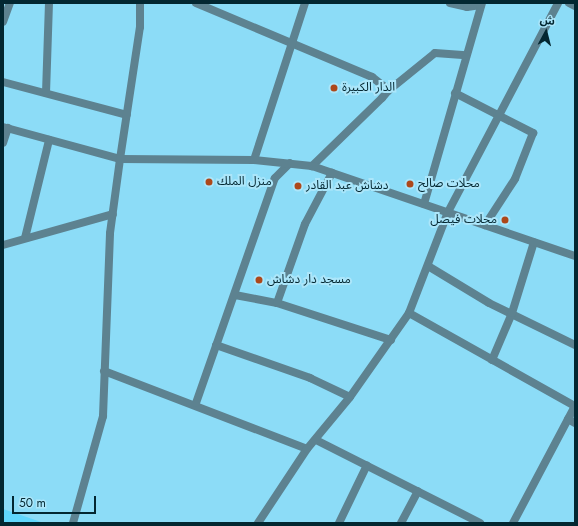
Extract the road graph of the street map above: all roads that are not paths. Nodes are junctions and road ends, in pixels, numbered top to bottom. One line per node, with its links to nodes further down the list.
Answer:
1 (10, 3): 11 (street)
2 (49, 3): 17 (street)
3 (140, 3): 19 (street)
4 (196, 3): 12 (street)
5 (305, 3): 12 (street)
6 (450, 3): 9 (street)
7 (558, 3): 18 (street)
8 (569, 3): 10 (street)
9 (482, 4): 13 (street)
10 (575, 6)
11 (3, 22)
12 (292, 43): 15 (street); 24 (street)
13 (466, 55): 15 (street); 16 (street)
14 (3, 82): 17 (street)
15 (388, 91): 26 (street)
16 (455, 93): 18 (street); 28 (street)
17 (46, 94): 19 (street)
18 (499, 115): 29 (street); 31 (street)
19 (127, 116): 23 (street)
20 (6, 128): 21 (street); 22 (street)
21 (49, 140): 23 (street); 32 (street)
22 (3, 143)
23 (120, 159): 24 (street); 30 (street)
24 (254, 160): 25 (street)
25 (290, 163): 26 (street); 37 (street)
26 (312, 166): 27 (street)
27 (332, 173): 28 (street); 38 (street)
28 (424, 204): 29 (street)
29 (448, 212): 31 (street); 36 (street)
30 (113, 214): 32 (street); 45 (street)
31 (485, 225): 33 (street)
32 (25, 238): 34 (street)
33 (534, 242): 35 (street); 40 (street)
34 (3, 245)
35 (575, 256)
36 (428, 266): 39 (street); 40 (street)
37 (235, 295): 38 (street); 42 (street)
38 (277, 303): 41 (street)
39 (409, 313): 41 (street); 44 (street)
40 (512, 313): 43 (street); 44 (street)
41 (391, 340): 46 (street)
42 (216, 345): 46 (street); 47 (street)
43 (575, 345)
44 (492, 360): 48 (street)
45 (104, 370): 47 (street); 54 (street)
46 (350, 398): 50 (street)
47 (196, 403): 51 (street)
48 (575, 406): 49 (street)
49 (572, 421): 59 (street)
50 (316, 440): 51 (street); 52 (street)
51 (307, 449): 55 (street)
52 (367, 465): 53 (street); 56 (street)
53 (418, 491): 57 (street); 58 (street)
54 (73, 523)
55 (258, 523)
56 (339, 523)
57 (401, 523)
58 (480, 523)
59 (512, 523)

